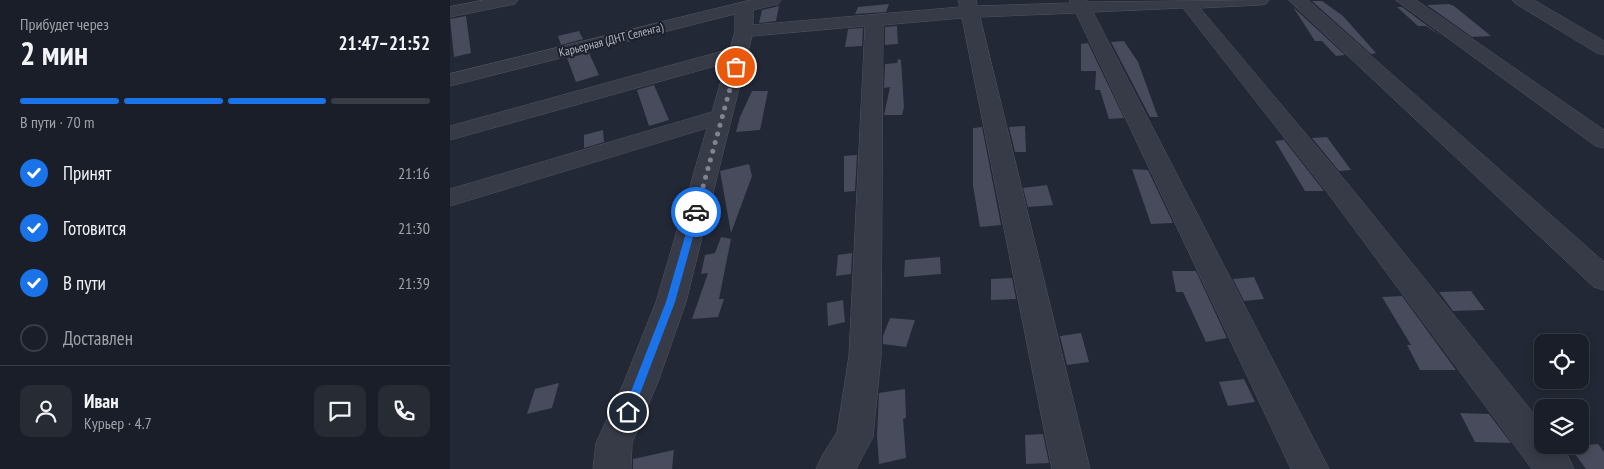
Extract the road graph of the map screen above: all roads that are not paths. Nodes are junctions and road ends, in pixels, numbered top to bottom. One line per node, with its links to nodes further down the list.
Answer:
1 (509, 0): 10 (street)
2 (772, 0): 12 (street, Карьерная (ДНТ Селенга))
3 (1260, 0): 7 (street)
4 (1298, 0): 19 (street)
5 (1405, 0): 17 (street)
6 (1522, 0): 13 (street)
7 (1186, 1): 8 (street); 24 (street)
8 (1080, 4): 9 (street); 23 (street)
9 (968, 6): 11 (street); 22 (street)
10 (450, 12)
11 (874, 20): 12 (street); 21 (street)
12 (742, 30): 14 (street, Карьерная (ДНТ Селенга)); 15 (street); 16 (street)
13 (1604, 49)
14 (450, 80)
15 (722, 116): 18 (street); 20 (street)
16 (450, 133)
17 (1604, 142)
18 (450, 198)
19 (1604, 278)
20 (612, 469)
21 (835, 469)
22 (1071, 469)
23 (1310, 469)
24 (1555, 469)

